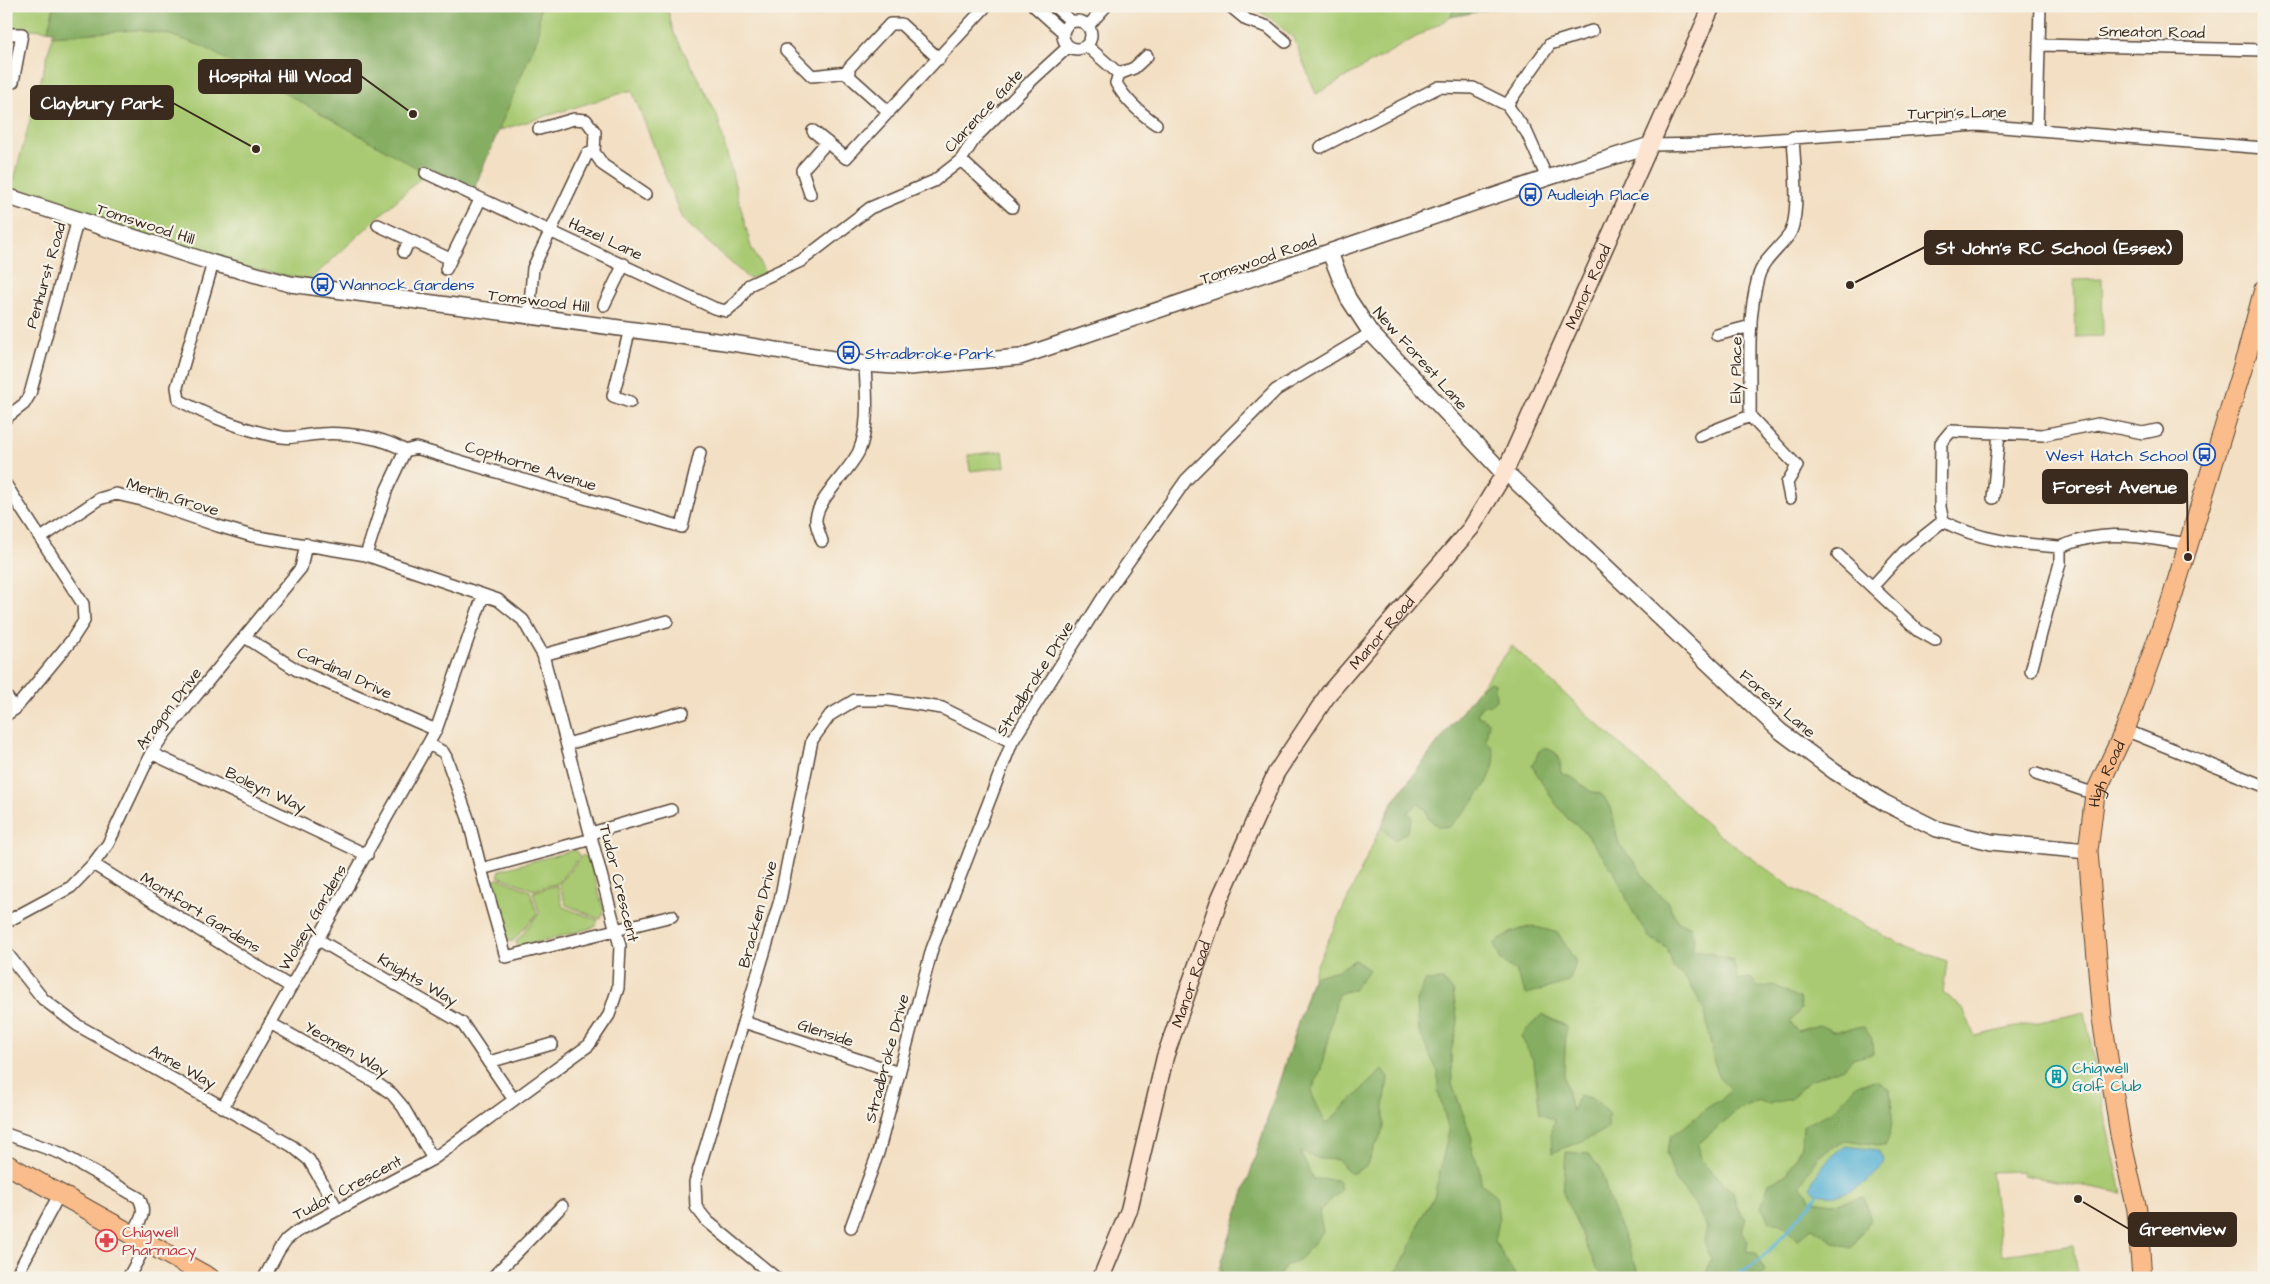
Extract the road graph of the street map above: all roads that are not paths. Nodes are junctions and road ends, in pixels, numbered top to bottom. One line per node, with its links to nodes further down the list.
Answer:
1 (986, 6): 20 (street)
2 (1034, 6): 11 (street)
3 (1054, 6): 8 (street)
4 (1106, 6): 9 (street)
5 (1230, 6): 13 (street)
6 (1712, 6): 32 (main road, Manor Road)
7 (2040, 6): 14 (street)
8 (1072, 22): 9 (street); 11 (street)
9 (1088, 26): 15 (street)
10 (1592, 31): 24 (street)
11 (1063, 32): 16 (street)
12 (6, 34): 23 (street)
13 (1286, 42)
14 (2039, 45): 18 (street, Smeaton Road); 27 (street)
15 (1087, 46): 16 (street); 22 (street)
16 (1068, 47): 36 (street, Clarence Gate)
17 (786, 50): 21 (street)
18 (2264, 50)
19 (1147, 56): 22 (street)
20 (939, 59): 21 (street); 25 (street)
21 (848, 72): 25 (street)
22 (1119, 74): 26 (street)
23 (12, 82)
24 (1507, 105): 33 (street); 38 (street)
25 (889, 112): 31 (street)
26 (1156, 124)
27 (2037, 128): 30 (street, Turpin's Lane); 34 (street, Turpin's Lane)
28 (539, 129): 35 (street)
29 (814, 131): 31 (street)
30 (1793, 137): 32 (street, Turpin's Lane); 56 (street, Ely Place)
31 (827, 142): 40 (street)
32 (1650, 145): 38 (street, Tomswood Road); 69 (main road, Manor Road)
33 (1321, 147)
34 (2264, 148)
35 (590, 153): 39 (street); 46 (street)
36 (961, 160): 43 (street); 52 (street, Clarence Gate)
37 (426, 173): 42 (street, Hazel Lane)
38 (1547, 178): 49 (street, Tomswood Road)
39 (646, 194)
40 (810, 194)
41 (6, 196): 44 (street, Tomswood Hill)
42 (480, 200): 46 (street, Hazel Lane); 47 (street)
43 (1012, 207)
44 (78, 219): 50 (street, Tomswood Hill); 63 (street, Penhurst Road)
45 (378, 225): 47 (street)
46 (552, 230): 51 (street, Hazel Lane); 55 (street)
47 (409, 240): 48 (street)
48 (404, 252)
49 (1330, 253): 58 (street, New Forest Lane); 60 (street, Tomswood Road)
50 (213, 263): 55 (street, Tomswood Hill); 67 (street)
51 (624, 264): 52 (street, Hazel Lane); 54 (street)
52 (762, 278)
53 (2264, 289): 77 (main road, High Road)
54 (604, 305)
55 (529, 316): 57 (street, Tomswood Hill)
56 (1751, 326): 59 (street, Ely Place); 62 (street, Ely Place)
57 (630, 329): 60 (street, Tomswood Hill); 61 (street)
58 (1371, 333): 69 (street, New Forest Lane); 93 (street, Stradbroke Drive)
59 (1717, 335)
60 (867, 364): 75 (street)
61 (630, 402)
62 (1750, 416): 66 (street, Ely Place); 71 (street, Ely Place)
63 (6, 418)
64 (2157, 430): 65 (street)
65 (1999, 433): 72 (street); 73 (street)
66 (1700, 436)
67 (405, 451): 68 (street, Copthorne Avenue); 79 (street)
68 (700, 453)
69 (1504, 474): 102 (street, Forest Lane); 133 (main road, Manor Road)
70 (6, 485): 74 (street)
71 (1790, 498)
72 (1993, 498)
73 (1943, 521): 78 (street); 81 (street)
74 (41, 538): 76 (street, Merlin Grove); 89 (street)
75 (822, 541)
76 (306, 544): 79 (street, Tudor Crescent); 84 (street, Aragon Drive)
77 (2190, 544): 78 (street); 92 (main road, High Road)
78 (2060, 547): 87 (street)
79 (366, 555): 82 (street, Tudor Crescent)
80 (1838, 556): 81 (street)
81 (1872, 587): 85 (street)
82 (483, 596): 86 (street, Tudor Crescent); 91 (street, Wolsey Gardens)
83 (667, 621): 86 (street)
84 (245, 637): 91 (street, Cardinal Drive); 96 (street, Aragon Drive)
85 (1935, 640)
86 (543, 655): 95 (street, Tudor Crescent)
87 (2031, 671)
88 (6, 696): 89 (street)
89 (11, 712)
90 (683, 712): 95 (street)
91 (436, 730): 94 (street, Wolsey Gardens)
92 (2124, 730): 98 (street); 99 (main road, High Road)
93 (1012, 742): 112 (street, Bracken Drive); 116 (street, Stradbroke Drive)
94 (429, 744): 103 (street, Wolsey Gardens); 105 (street)
95 (567, 744): 101 (street, Tudor Crescent)
96 (151, 753): 103 (street, Boleyn Way); 104 (street, Aragon Drive)
97 (2036, 774): 99 (street)
98 (2264, 786)
99 (2095, 794): 102 (main road, High Road)
100 (671, 810): 101 (street)
101 (591, 836): 105 (street); 108 (street, Tudor Crescent)
102 (2088, 851): 134 (main road, High Road)
103 (367, 855): 109 (street, Wolsey Gardens)
104 (93, 864): 107 (street, Aragon Drive); 111 (street, Montfort Gardens)
105 (481, 869): 108 (street)
106 (672, 916): 108 (street)
107 (7, 921)
108 (616, 928): 117 (street, Tudor Crescent)
109 (318, 940): 111 (street, Wolsey Gardens); 115 (street, Knights Way)
110 (6, 952): 118 (street, Anne Way)
111 (291, 988): 113 (street, Wolsey Gardens)
112 (744, 1022): 116 (street, Glenside); 132 (street, Bracken Drive)
113 (270, 1023): 118 (street, Wolsey Gardens); 120 (street, Yeomen Way)
114 (552, 1044): 115 (street)
115 (489, 1062): 117 (street, Knights Way)
116 (899, 1072): 125 (street, Stradbroke Drive)
117 (514, 1100): 120 (street, Tudor Crescent)
118 (223, 1106): 124 (street, Anne Way)
119 (6, 1134): 126 (street)
120 (433, 1159): 124 (street, Tudor Crescent)
121 (6, 1164): 122 (main road)
122 (60, 1193): 126 (main road); 127 (street)
123 (562, 1206): 131 (street)
124 (338, 1210): 130 (street, Tudor Crescent)
125 (851, 1226)
126 (139, 1239): 128 (street); 129 (main road)
127 (15, 1278)
128 (128, 1278)
129 (210, 1278)
130 (264, 1278)
131 (492, 1278)
132 (776, 1278)
133 (1101, 1278)
134 (2142, 1278)

